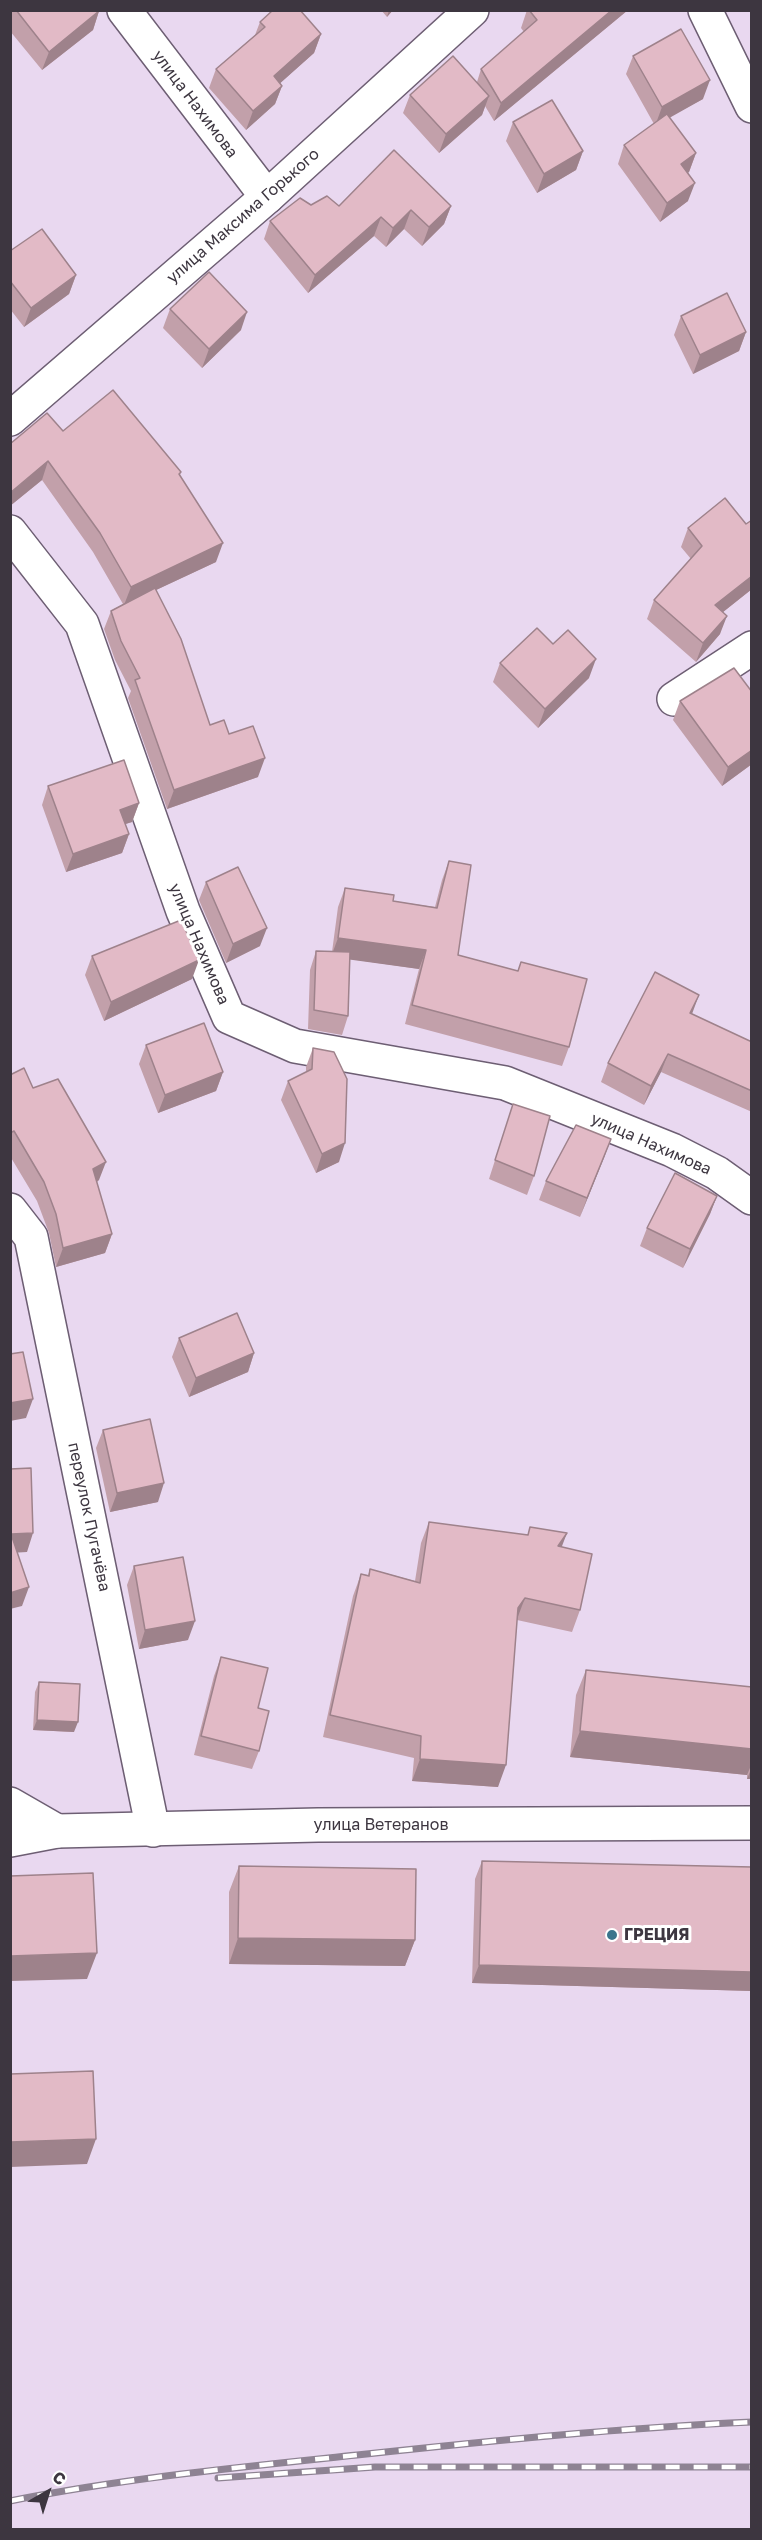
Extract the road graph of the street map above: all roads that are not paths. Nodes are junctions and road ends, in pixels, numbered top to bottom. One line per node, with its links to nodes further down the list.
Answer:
1 (124, 10): 5 (street, улица Нахимова)
2 (472, 10): 5 (street, улица Максима Горького)
3 (705, 10): 4 (street)
4 (752, 106)
5 (267, 197): 6 (street, улица Максима Горького)
6 (10, 419)
7 (10, 532): 10 (street, улица Нахимова)
8 (752, 648): 9 (street)
9 (674, 699)
10 (752, 1198)
11 (10, 1210): 14 (street, переулок Пугачёва)
12 (10, 1804): 15 (street)
13 (752, 1823): 14 (street, улица Ветеранов)
14 (153, 1830): 15 (street, улица Ветеранов)
15 (57, 1831): 16 (street, улица Ветеранов)
16 (10, 1840)

